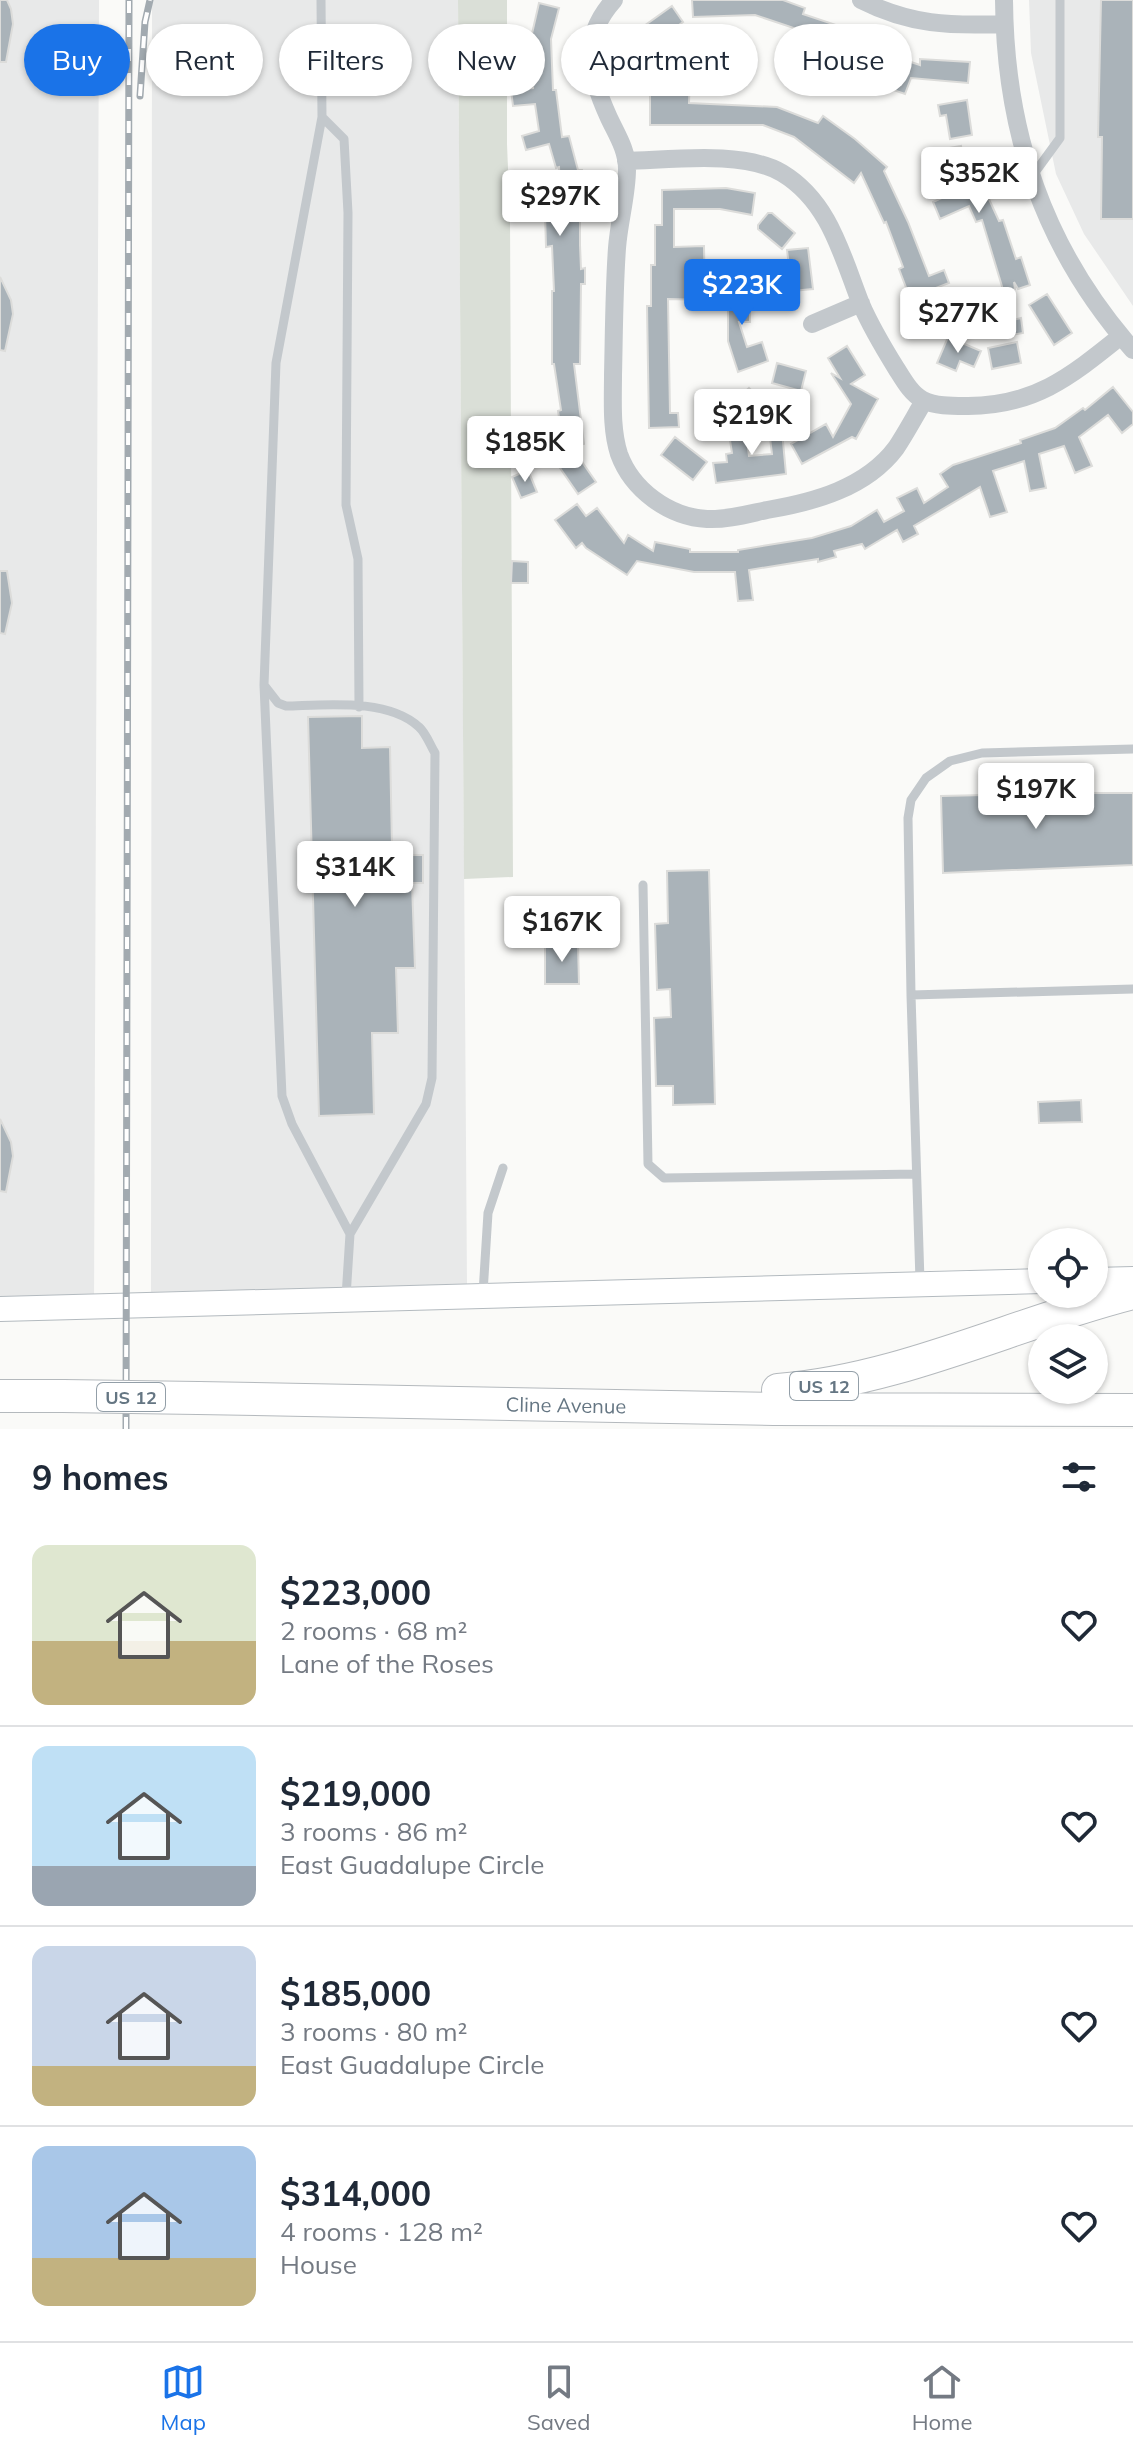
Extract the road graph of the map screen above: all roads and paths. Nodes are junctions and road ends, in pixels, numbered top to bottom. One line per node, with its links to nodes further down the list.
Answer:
1 (321, 0): 7 (lane)
2 (614, 0): 8 (street)
3 (861, 0): 6 (street)
4 (1004, 0): 6 (street)
5 (1060, 0): 9 (lane)
6 (1004, 24): 9 (street)
7 (322, 117): 14 (lane); 15 (lane)
8 (626, 161): 10 (street); 13 (street)
9 (1031, 178): 12 (street)
10 (861, 303): 11 (street); 13 (street)
11 (812, 324)
12 (1127, 343): 13 (street)
13 (924, 401)
14 (264, 685): 15 (lane); 22 (lane)
15 (359, 707): 22 (lane)
16 (1133, 749): 19 (lane)
17 (643, 885): 21 (lane)
18 (1133, 989): 19 (lane)
19 (911, 995): 21 (lane)
20 (503, 1168): 28 (lane)
21 (916, 1174): 26 (lane)
22 (350, 1234): 29 (lane)
23 (1133, 1279): 24 (main road)
24 (1108, 1280)
25 (1028, 1281): 26 (main road)
26 (920, 1284): 28 (main road)
27 (1133, 1293): 32 (highway, US 12)
28 (483, 1296): 29 (main road)
29 (346, 1300): 30 (main road)
30 (0, 1309)
31 (0, 1396): 32 (highway, Cline Avenue / US 12, bridge)
32 (501, 1404): 33 (highway, Cline Avenue)
33 (1133, 1410)

